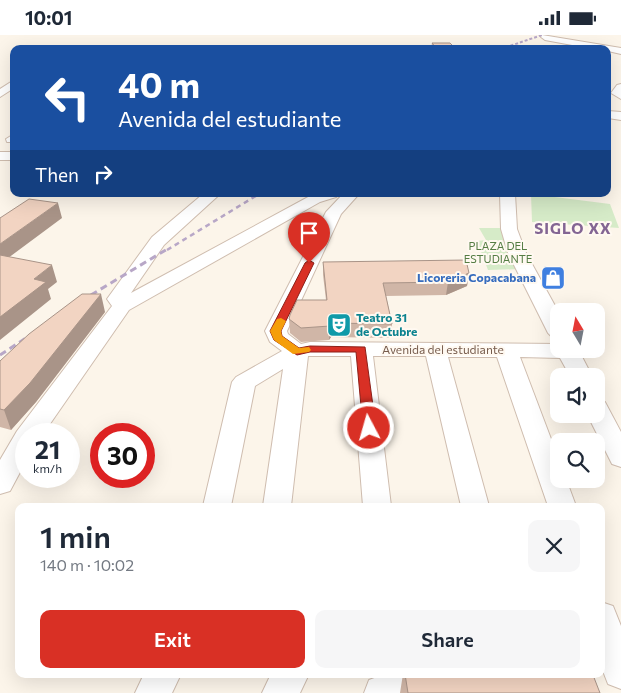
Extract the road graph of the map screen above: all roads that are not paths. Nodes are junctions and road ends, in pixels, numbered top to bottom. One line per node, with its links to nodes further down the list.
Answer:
1 (545, 37): 2 (street)
2 (588, 45)
3 (10, 85): 4 (street)
4 (0, 94)
5 (203, 197): 9 (street)
6 (321, 197): 9 (street)
7 (348, 197): 15 (street)
8 (507, 197): 10 (street)
9 (122, 306): 16 (street)
10 (550, 317)
11 (550, 345): 14 (street, Avenida del estudiante)
12 (361, 349): 13 (street, Avenida del estudiante); 15 (street, Avenida del estudiante); 23 (street)
13 (435, 349): 14 (street, Avenida del estudiante); 24 (street)
14 (506, 350): 25 (street)
15 (297, 351): 21 (street, Avenida del estudiante); 22 (street)
16 (37, 423)
17 (604, 423): 19 (street)
18 (15, 456): 20 (street)
19 (621, 457)
20 (1, 481)
21 (218, 503)
22 (277, 503)
23 (377, 503)
24 (474, 503)
25 (561, 503)
26 (605, 629): 27 (street)
27 (615, 659)
28 (161, 678): 31 (street)
29 (289, 678): 32 (street)
30 (426, 678): 33 (street)
31 (153, 693)
32 (280, 693)
33 (382, 693)

